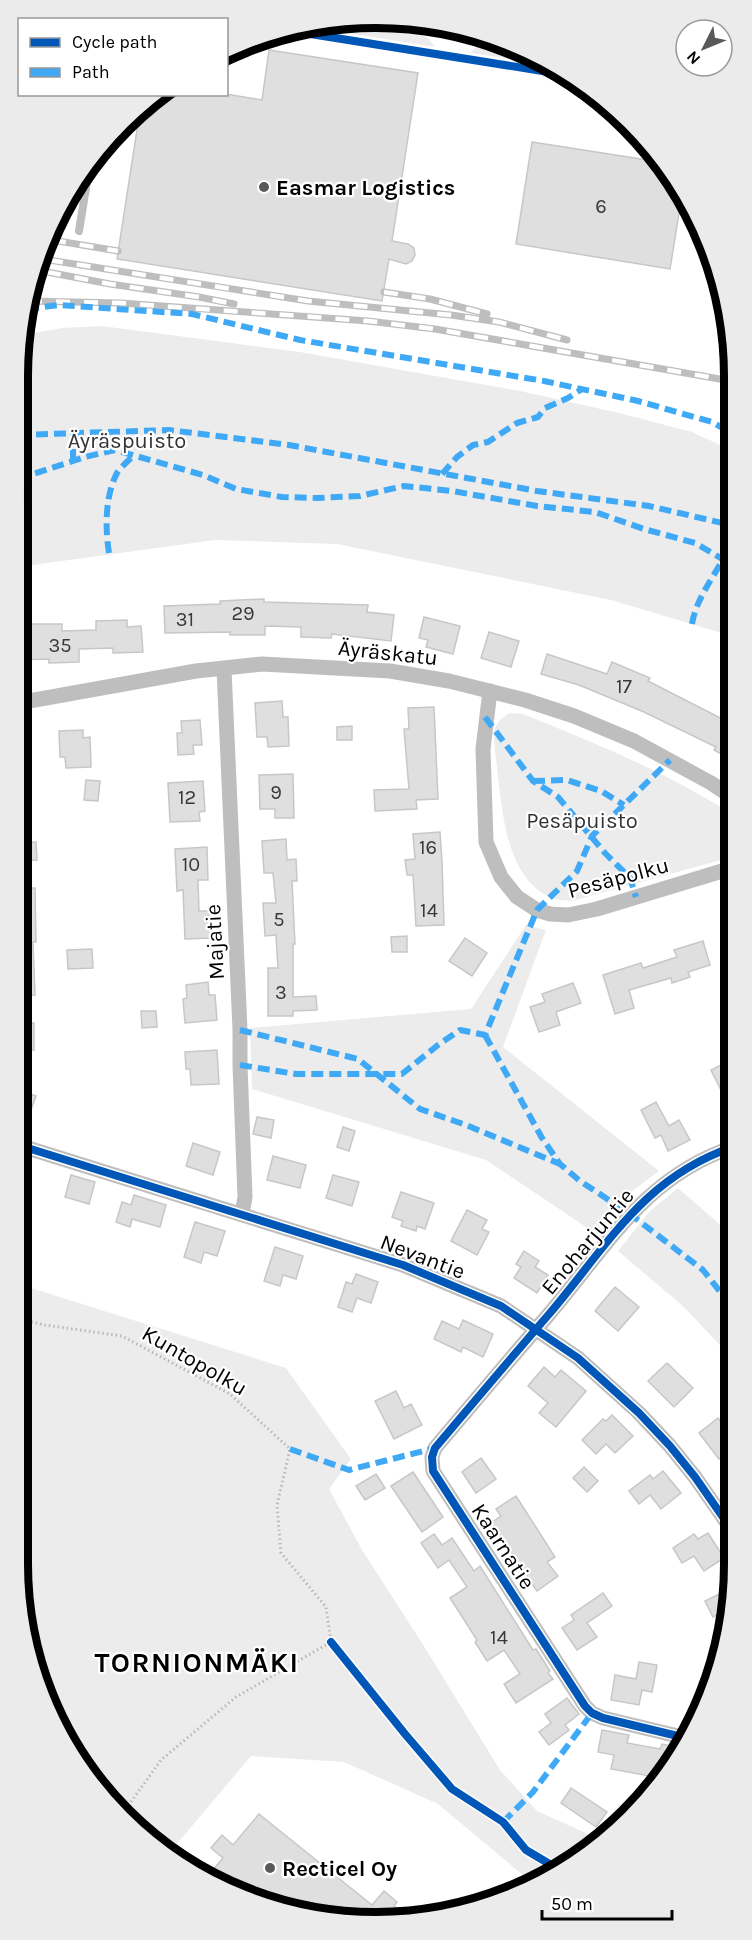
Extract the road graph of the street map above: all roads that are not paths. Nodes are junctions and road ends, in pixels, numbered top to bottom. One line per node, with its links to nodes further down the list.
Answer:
1 (87, 184): 2 (lane)
2 (79, 231)
3 (224, 669): 4 (street, Äyräskatu); 5 (street, Äyräskatu); 10 (street, Majatie)
4 (490, 691): 6 (street, Äyräskatu); 7 (street, Pesäpolku)
5 (28, 701)
6 (724, 792)
7 (724, 870)
8 (28, 1148): 10 (street, Nevantie)
9 (724, 1151): 11 (street, Enoharjuntie)
10 (242, 1214): 11 (street, Nevantie)
11 (535, 1328): 12 (street, Nevantie); 13 (street, Kaarnatie)
12 (724, 1517)
13 (678, 1736)

